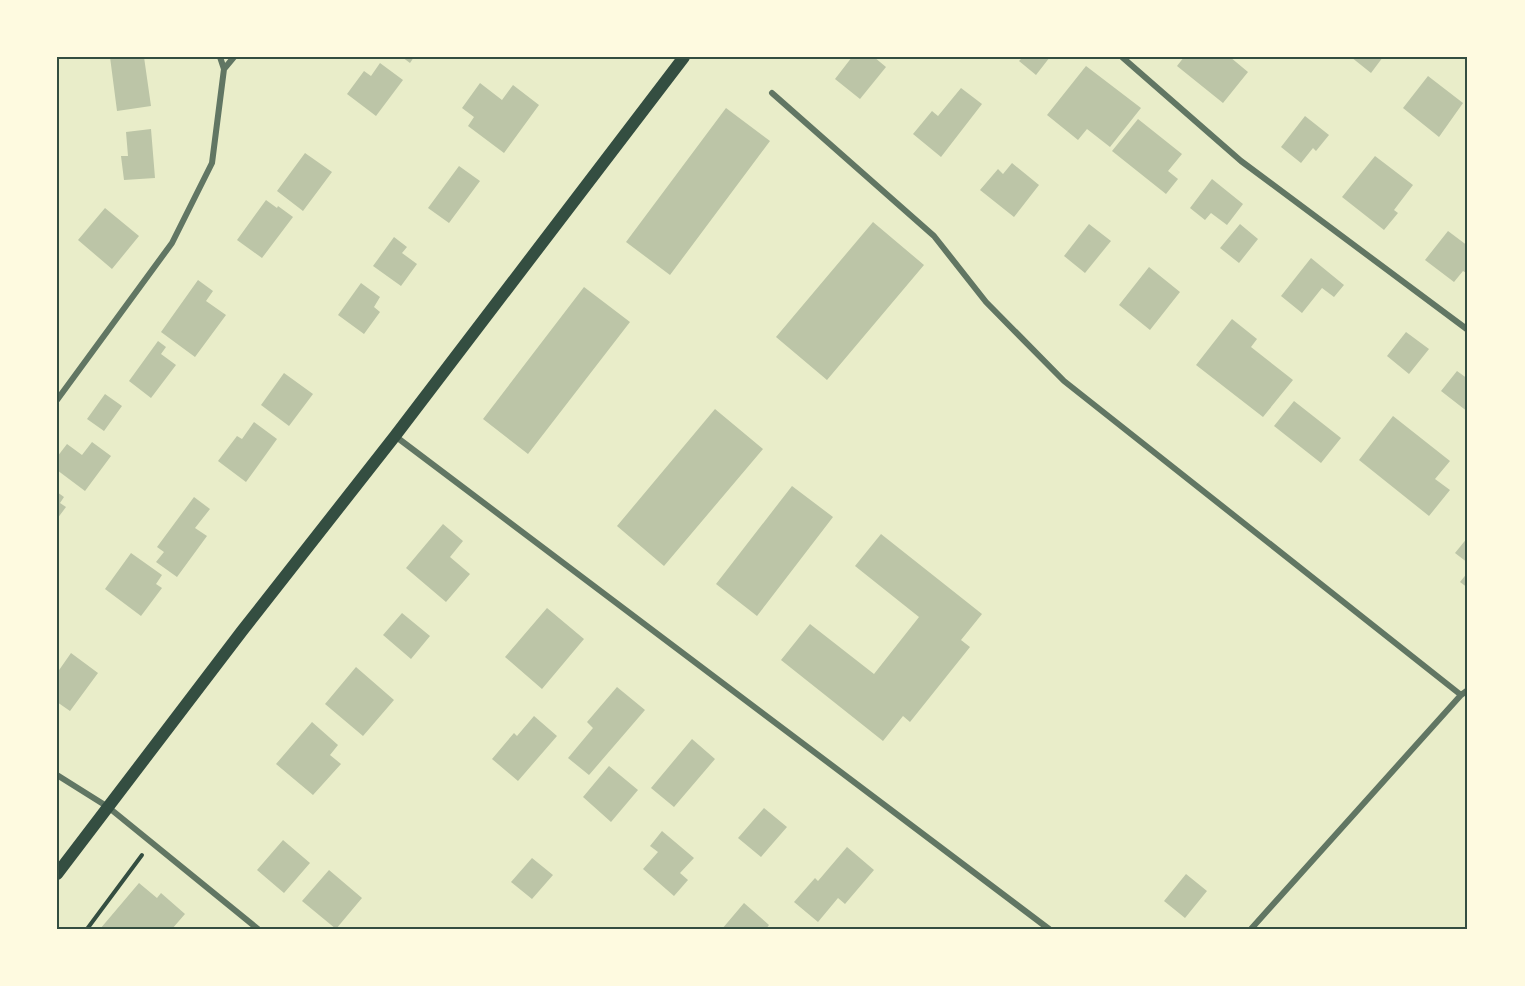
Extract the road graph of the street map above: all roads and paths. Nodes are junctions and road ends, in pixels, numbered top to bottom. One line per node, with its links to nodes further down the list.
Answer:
1 (220, 57): 5 (street)
2 (234, 57): 5 (street)
3 (684, 57): 9 (main road)
4 (1122, 57): 7 (street)
5 (224, 69): 8 (street)
6 (772, 93): 11 (street)
7 (1468, 330)
8 (57, 400)
9 (395, 436): 13 (main road); 18 (street)
10 (1468, 690): 11 (street)
11 (1461, 695): 19 (street)
12 (57, 775): 13 (street)
13 (108, 807): 14 (street); 15 (main road)
14 (152, 842): 16 (path); 17 (street)
15 (57, 874)
16 (87, 929)
17 (258, 929)
18 (1049, 929)
19 (1251, 929)

